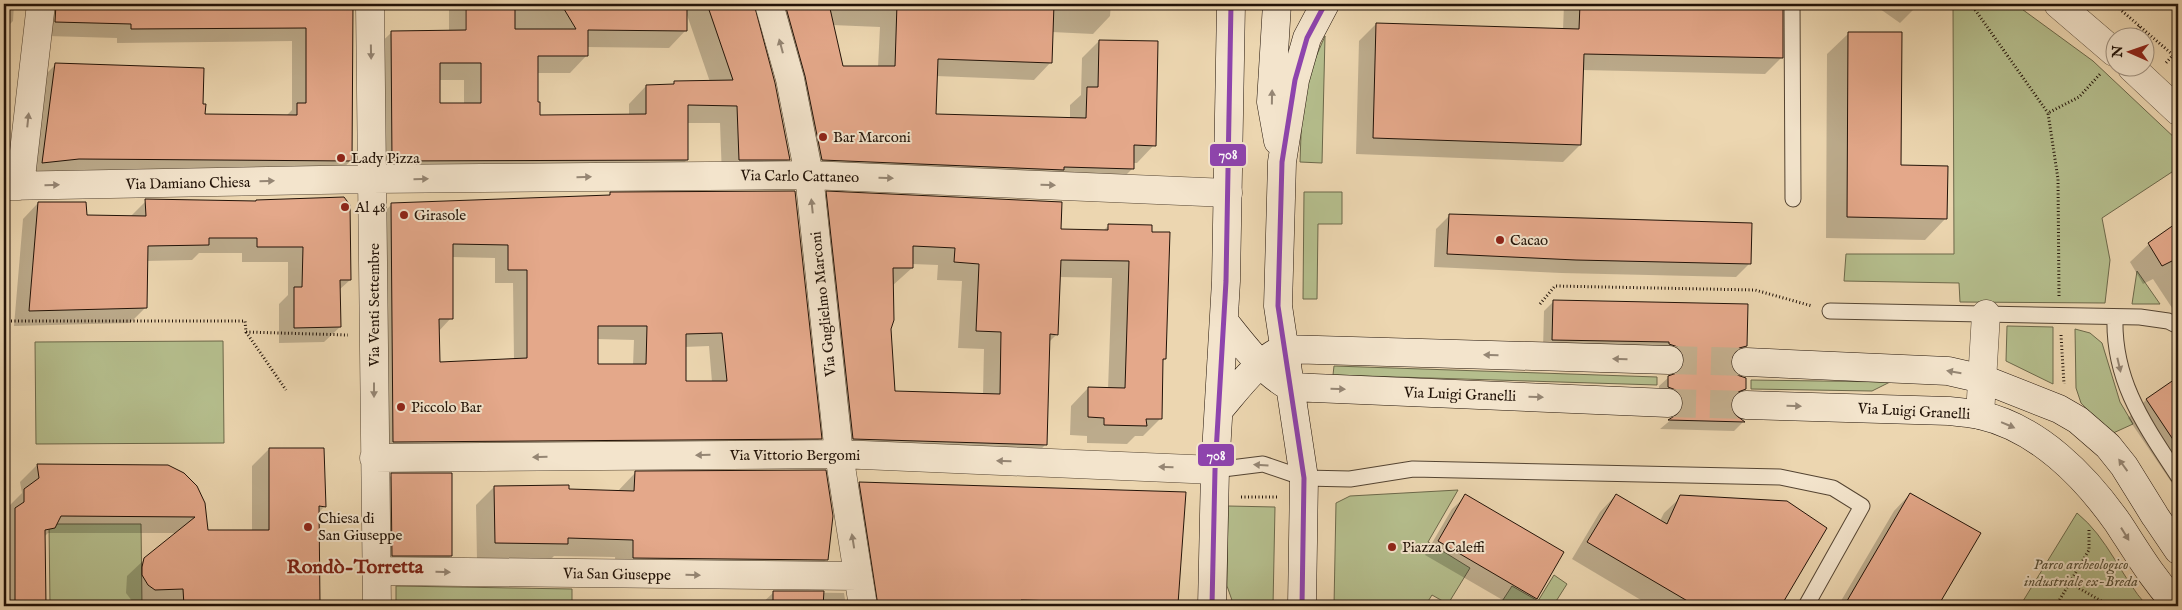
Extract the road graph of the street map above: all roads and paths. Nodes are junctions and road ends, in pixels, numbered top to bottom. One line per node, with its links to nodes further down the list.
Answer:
1 (41, 4): 21 (street, one-way to 1)
2 (370, 4): 20 (street, Via Venti Settembre, one-way to 20)
3 (769, 4): 19 (street, Via Guglielmo Marconi, one-way to 3)
4 (1277, 4): 18 (street, one-way to 4)
5 (1325, 4): 18 (street)
6 (1792, 4): 23 (lane)
7 (1971, 4): 17 (path)
8 (2058, 4): 12 (street)
9 (2114, 4): 11 (path)
10 (1233, 9): 22 (street)
11 (2140, 26): 13 (path)
12 (2104, 49)
13 (2164, 65)
14 (2104, 74): 17 (path)
15 (2137, 78): 16 (street)
16 (2178, 111)
17 (2048, 113): 27 (path)
18 (1282, 162): 34 (street)
19 (809, 174): 20 (street, Via Carlo Cattaneo, one-way to 19); 22 (street, Via Carlo Cattaneo, one-way to 22); 46 (street, Via Guglielmo Marconi, one-way to 19)
20 (372, 179): 21 (street, Via Damiano Chiesa, one-way to 20); 33 (street, Via Venti Settembre)
21 (8, 191)
22 (1228, 193): 30 (street)
23 (1793, 198)
24 (1540, 304): 25 (path)
25 (1830, 311): 26 (lane)
26 (1986, 314): 27 (lane); 38 (street)
27 (2060, 315): 28 (lane); 44 (path)
28 (2115, 316): 31 (lane); 49 (lane, one-way to 49)
29 (4, 321): 32 (path)
30 (1224, 321): 37 (street, Via Luigi Granelli); 43 (street)
31 (2178, 326)
32 (246, 332): 33 (path); 40 (path)
33 (374, 336): 47 (street, Via Venti Settembre, one-way to 47)
34 (1283, 349): 35 (street, one-way to 34); 37 (street); 39 (street)
35 (1669, 360)
36 (1746, 362): 38 (street, one-way to 36)
37 (1259, 365): 39 (street, Via Luigi Granelli); 43 (street)
38 (1983, 379): 44 (street); 45 (street)
39 (1290, 387): 41 (street, Via Luigi Granelli, one-way to 41); 50 (street)
40 (286, 390)
41 (1668, 403)
42 (1746, 405): 45 (street, Via Luigi Granelli, one-way to 45)
43 (1219, 410): 48 (street)
44 (2068, 414): 52 (street, one-way to 44)
45 (1980, 415): 62 (street, Via Luigi Granelli, one-way to 62)
46 (839, 454): 47 (street, Via Vittorio Bergomi, one-way to 47); 48 (street, Via Vittorio Bergomi, one-way to 46); 54 (street, Via Guglielmo Marconi, one-way to 46)
47 (374, 458): 53 (street, Via Venti Settembre)
48 (1215, 470): 50 (lane, one-way to 48); 51 (street)
49 (2178, 476)
50 (1304, 488): 51 (path); 58 (street); 59 (lane)
51 (1215, 496): 57 (street)
52 (2178, 550)
53 (377, 572): 54 (street, Via San Giuseppe, one-way to 54); 55 (street, Via Venti Settembre)
54 (858, 576): 56 (street, Via Guglielmo Marconi)
55 (377, 606)
56 (863, 606)
57 (1212, 606)
58 (1302, 606)
59 (1806, 606)
60 (2056, 606): 61 (path)
61 (2110, 606)
62 (2178, 606)

